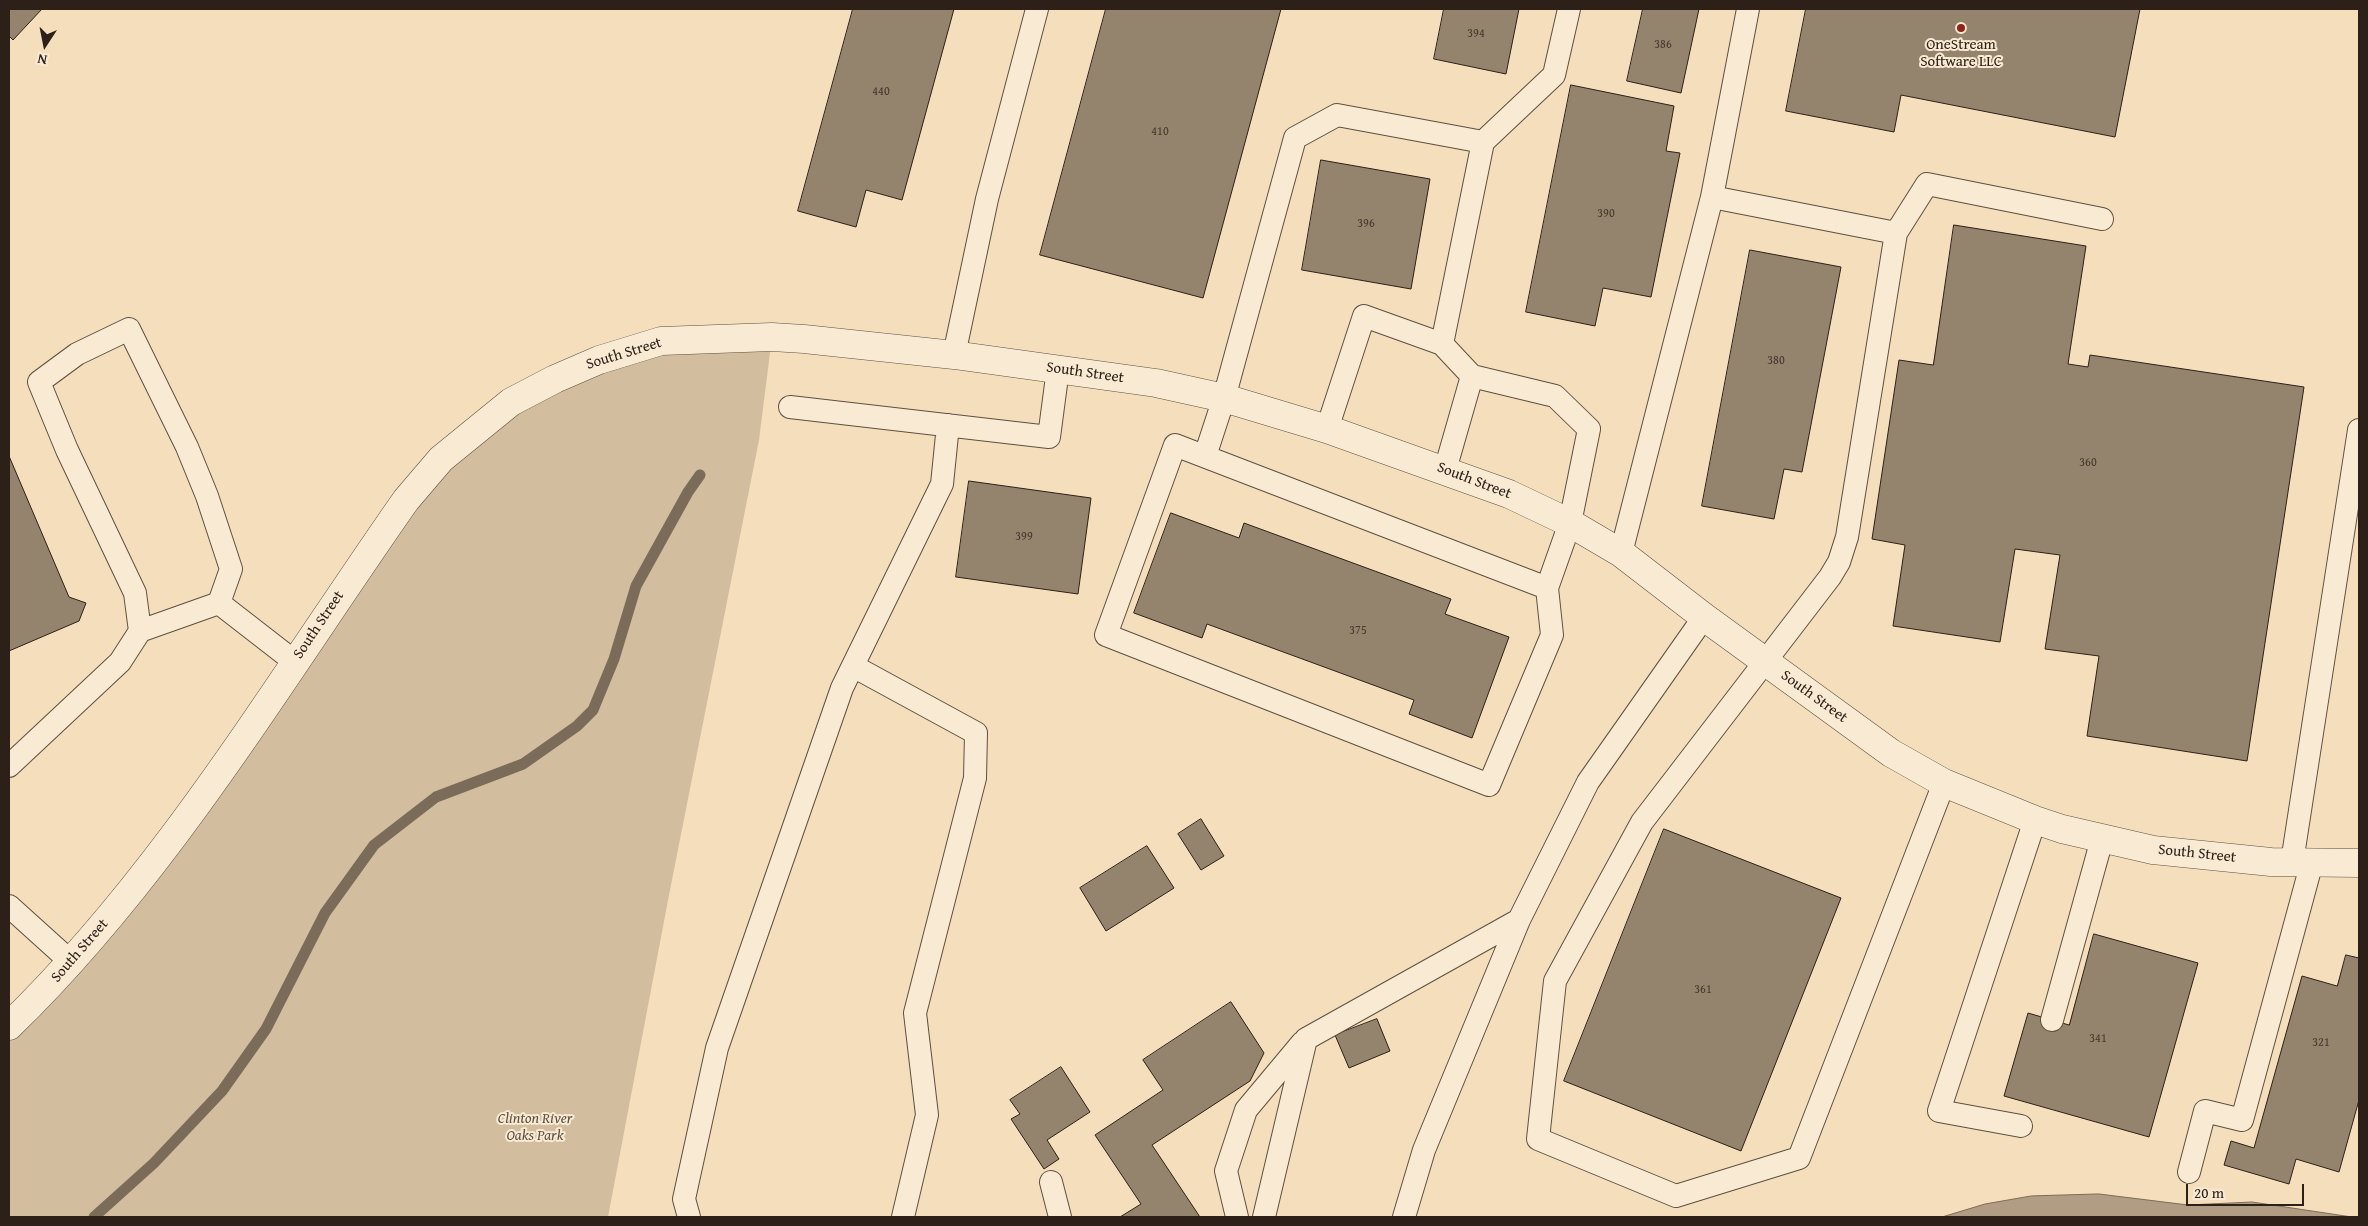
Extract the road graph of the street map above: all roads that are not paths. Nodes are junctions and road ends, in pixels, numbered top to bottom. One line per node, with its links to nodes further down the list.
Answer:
1 (1037, 9): 9 (lane)
2 (1569, 9): 4 (lane)
3 (1748, 9): 5 (lane)
4 (1484, 142): 8 (lane); 12 (lane)
5 (1712, 198): 7 (lane); 20 (lane)
6 (2102, 219): 7 (lane)
7 (1896, 233): 26 (lane)
8 (1442, 344): 11 (lane); 15 (lane)
9 (954, 354): 10 (street, South Street); 25 (street, South Street)
10 (1058, 369): 12 (street, South Street); 14 (lane)
11 (1472, 376): 18 (lane); 19 (lane)
12 (1224, 398): 15 (street, South Street); 17 (lane)
13 (790, 407): 14 (lane)
14 (948, 425): 27 (lane)
15 (1327, 429): 18 (street, South Street)
16 (2359, 430): 32 (lane)
17 (1205, 456): 21 (lane); 21 (lane)
18 (1445, 470): 19 (street, South Street)
19 (1570, 523): 20 (street, South Street); 21 (lane)
20 (1621, 553): 23 (street, South Street)
21 (1547, 588)
22 (219, 603): 24 (lane); 24 (lane); 25 (lane)
23 (1704, 617): 26 (street, South Street); 35 (lane)
24 (140, 631): 28 (lane)
25 (295, 662): 36 (street, South Street)
26 (1766, 662): 29 (street, South Street); 29 (lane)
27 (853, 666): 43 (lane); 44 (lane)
28 (9, 766)
29 (1944, 783): 30 (street, South Street)
30 (2035, 820): 31 (street, South Street); 40 (lane)
31 (2102, 839): 32 (street, South Street); 37 (lane)
32 (2302, 862): 33 (street, South Street); 41 (lane)
33 (2359, 862)
34 (9, 906): 36 (lane)
35 (1519, 920): 39 (lane); 48 (lane)
36 (71, 962): 38 (street, South Street)
37 (2052, 1020)
38 (9, 1026)
39 (1306, 1039): 46 (lane); 47 (lane)
40 (2021, 1126)
41 (2189, 1172)
42 (1050, 1182): 45 (lane)
43 (689, 1217)
44 (904, 1217)
45 (1060, 1217)
46 (1237, 1217)
47 (1264, 1217)
48 (1404, 1217)

